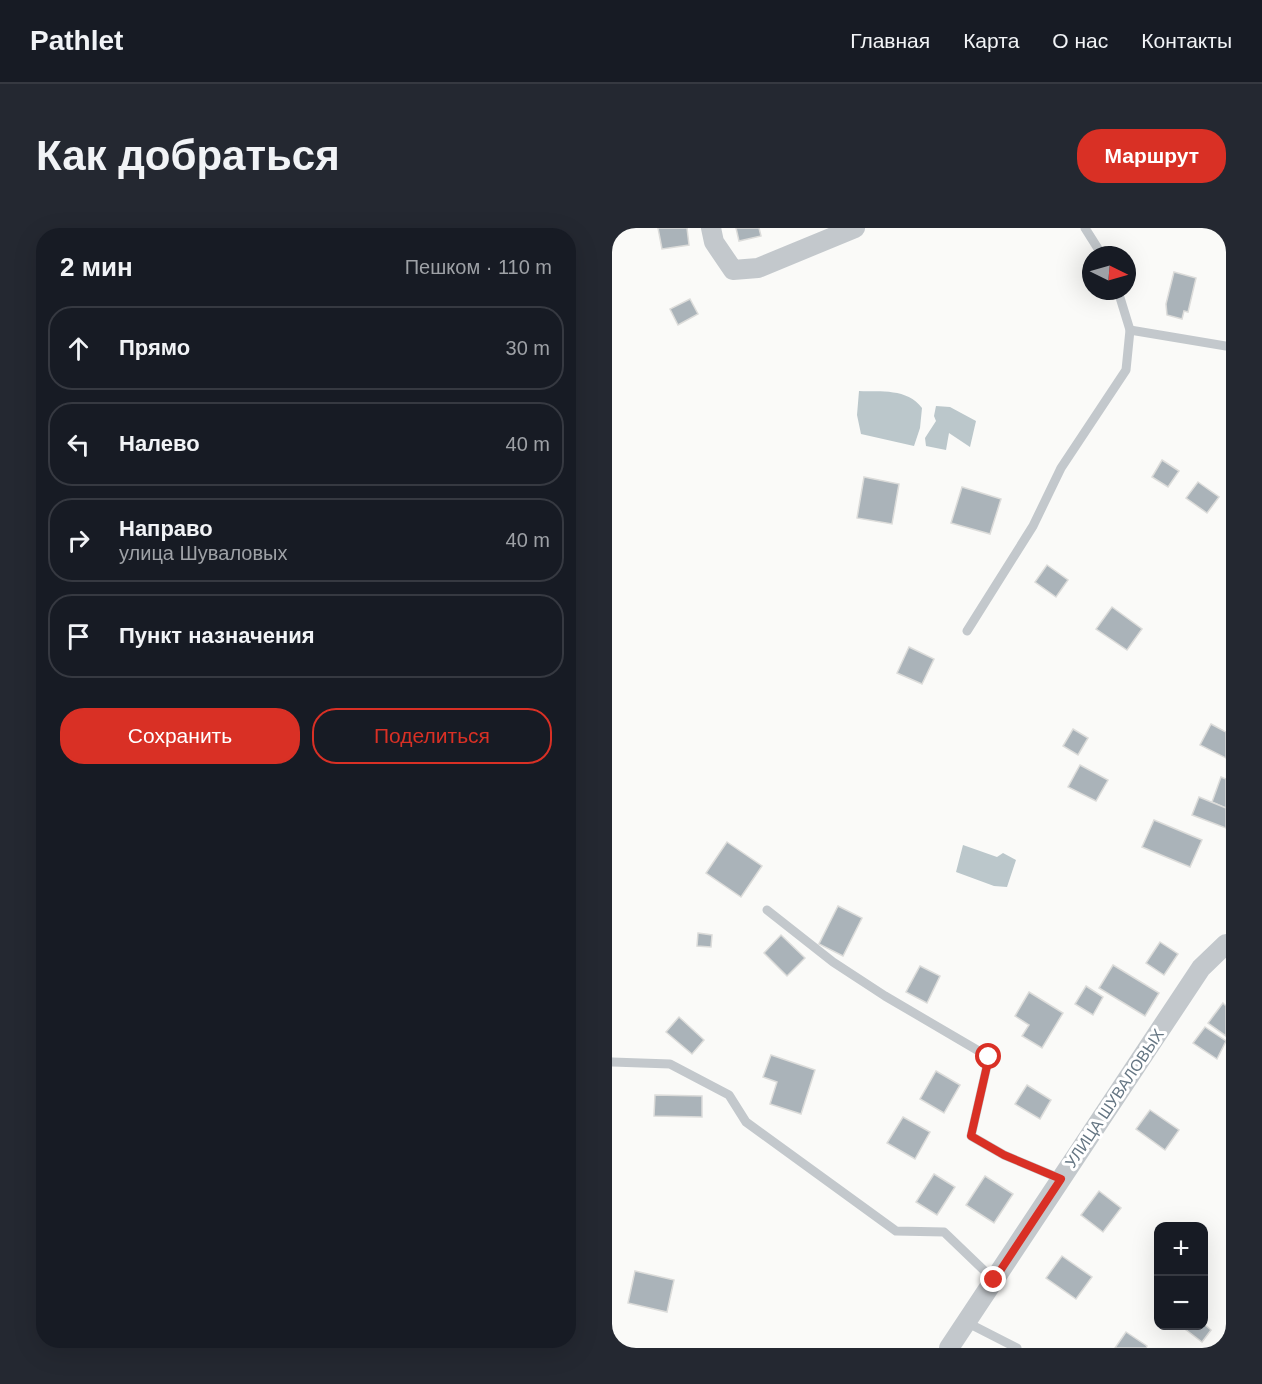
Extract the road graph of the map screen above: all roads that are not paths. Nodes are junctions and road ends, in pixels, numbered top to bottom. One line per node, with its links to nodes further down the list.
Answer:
1 (711, 228): 2 (street)
2 (855, 228)
3 (1085, 228): 4 (lane)
4 (1096, 246)
5 (1121, 300): 6 (lane)
6 (1130, 330): 7 (lane); 8 (lane)
7 (1226, 346)
8 (967, 631)
9 (767, 910): 12 (lane)
10 (1226, 944): 12 (street, УЛИЦА ШУВАЛОВЫХ)
11 (612, 1062): 13 (lane)
12 (1061, 1179): 13 (street, УЛИЦА ШУВАЛОВЫХ)
13 (994, 1280): 14 (street, УЛИЦА ШУВАЛОВЫХ)
14 (966, 1322): 15 (street, УЛИЦА ШУВАЛОВЫХ); 16 (lane)
15 (949, 1348)
16 (1017, 1348)

